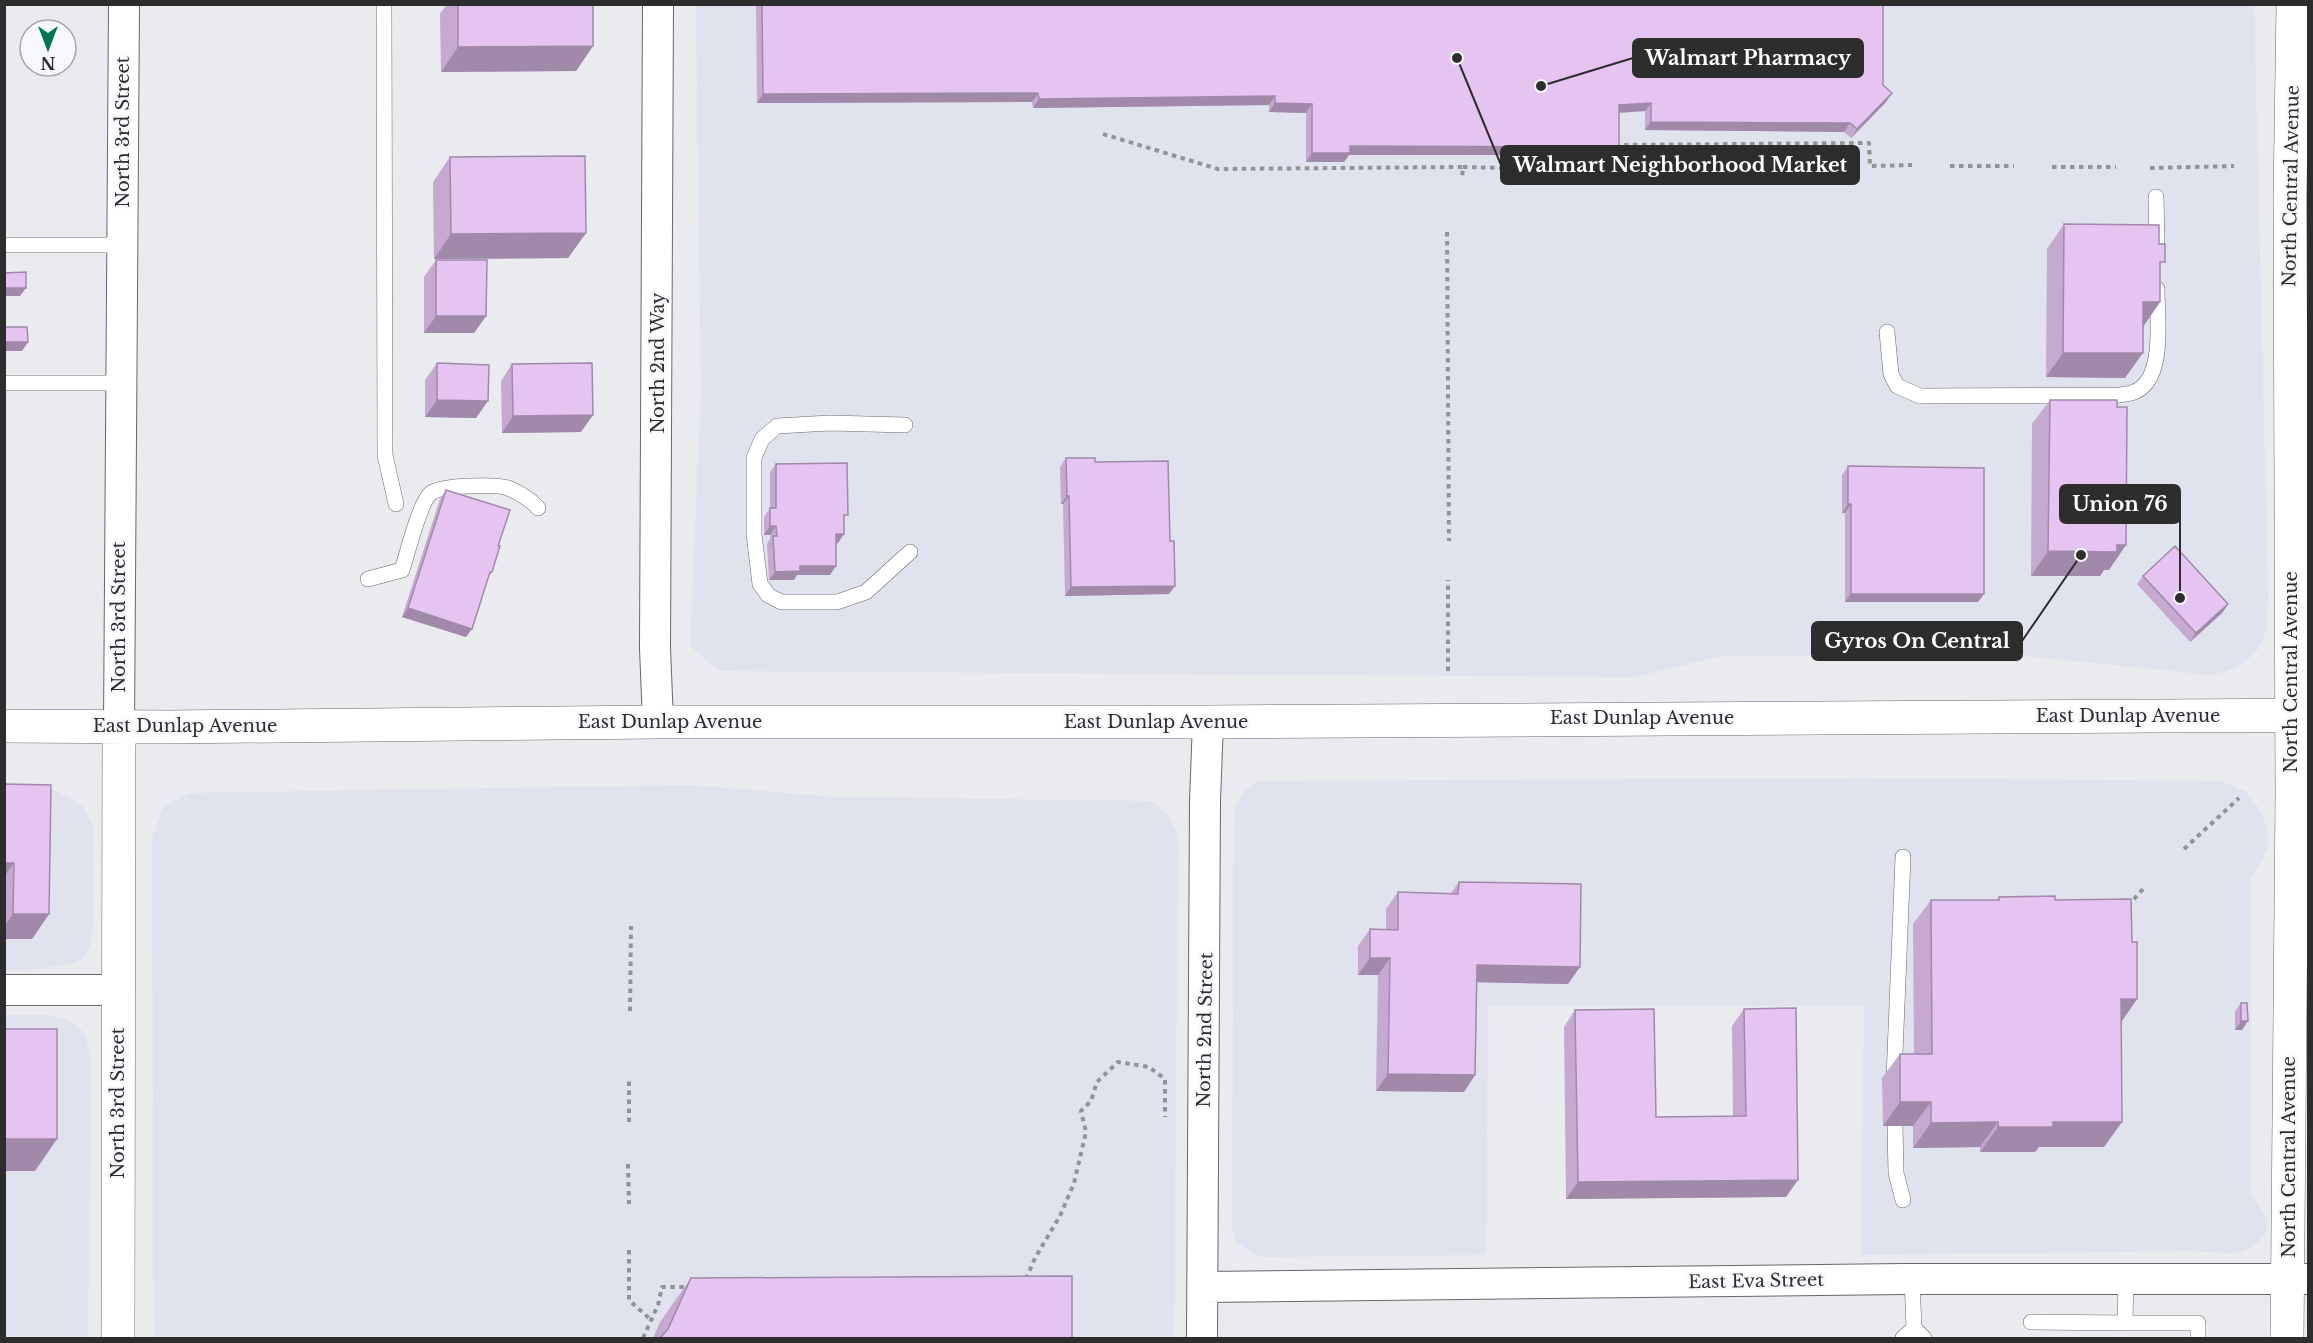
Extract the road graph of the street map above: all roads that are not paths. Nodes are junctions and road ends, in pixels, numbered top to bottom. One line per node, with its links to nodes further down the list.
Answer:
1 (124, 4): 7 (street, North 3rd Street)
2 (384, 4): 12 (lane)
3 (658, 4): 17 (street, North 2nd Way)
4 (2294, 4): 16 (main road, North Central Avenue)
5 (2157, 197): 8 (lane)
6 (4, 245): 7 (lane)
7 (122, 245): 10 (street, North 3rd Street)
8 (1887, 332)
9 (4, 383): 10 (lane)
10 (121, 383): 20 (street, North 3rd Street)
11 (905, 425): 14 (lane)
12 (396, 504)
13 (538, 508): 15 (lane)
14 (910, 552)
15 (368, 579)
16 (2300, 715): 18 (main road, East Dunlap Avenue); 27 (main road, North Central Avenue)
17 (658, 722): 18 (main road, East Dunlap Avenue); 20 (main road, East Dunlap Avenue)
18 (1208, 722): 30 (street, North 2nd Street)
19 (4, 726): 20 (main road, East Dunlap Avenue)
20 (119, 726): 23 (main road, North 3rd Street)
21 (1903, 857): 24 (lane)
22 (4, 990): 23 (street)
23 (119, 990): 34 (main road, North 3rd Street)
24 (1893, 1078)
25 (1894, 1126): 26 (lane)
26 (1903, 1200)
27 (2299, 1278): 29 (street, East Eva Street); 37 (main road, North Central Avenue)
28 (1912, 1279): 29 (street, East Eva Street); 30 (street, East Eva Street); 33 (lane)
29 (2126, 1279): 32 (lane)
30 (1203, 1287): 35 (street, North 2nd Street)
31 (2031, 1322): 32 (lane)
32 (2125, 1323): 36 (lane)
33 (1914, 1335)
34 (118, 1338)
35 (1202, 1338)
36 (2198, 1338)
37 (2287, 1338)

